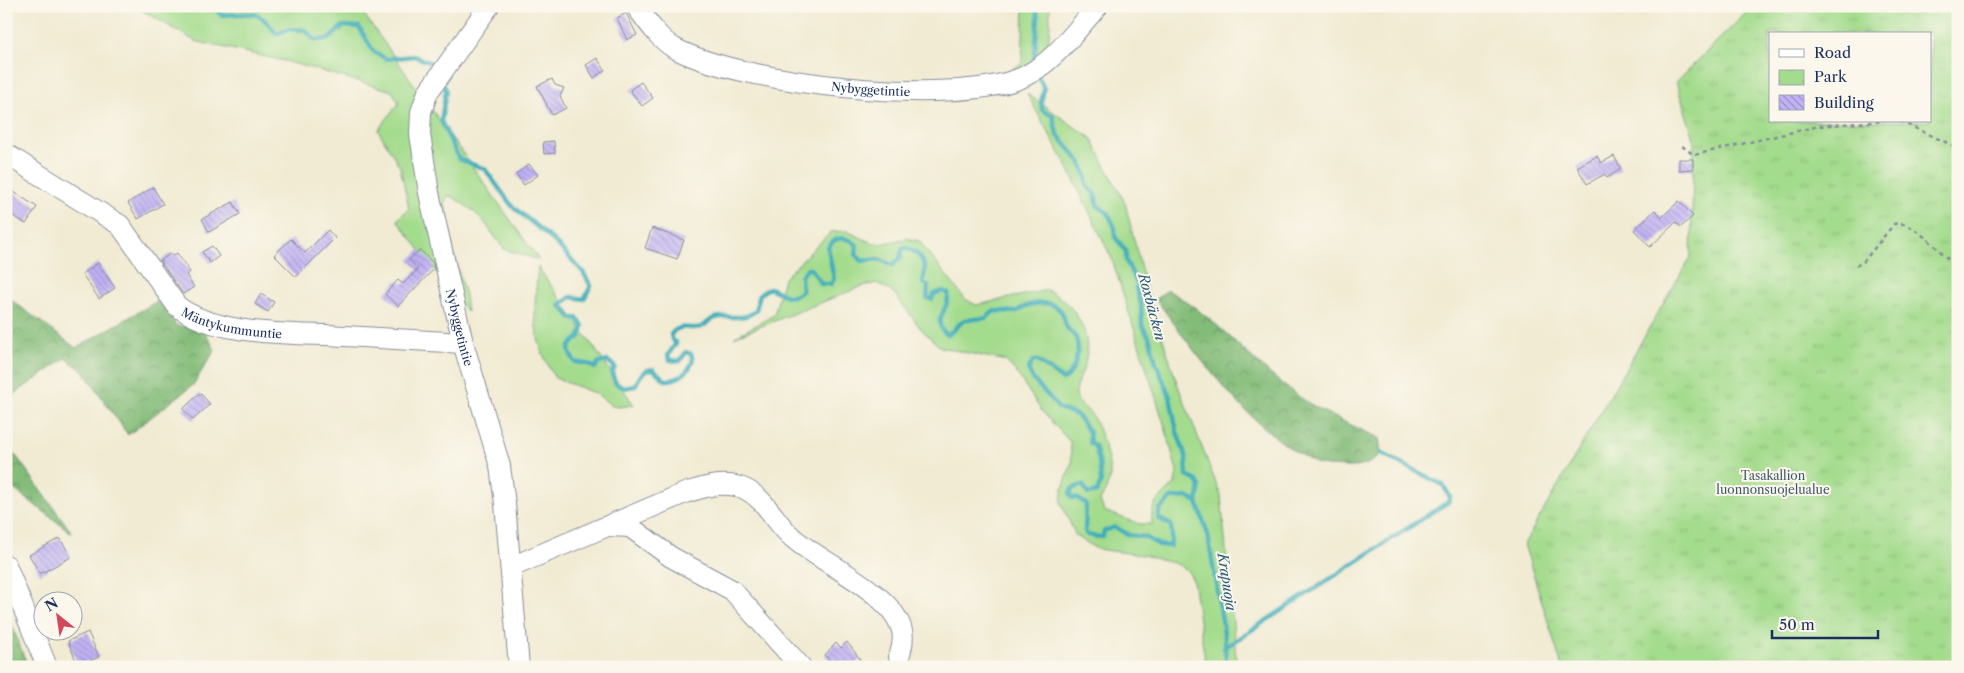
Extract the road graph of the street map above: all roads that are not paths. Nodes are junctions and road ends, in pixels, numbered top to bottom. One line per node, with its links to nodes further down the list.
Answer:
1 (489, 6): 5 (street, Nybyggetintie)
2 (636, 6): 3 (street, Nybyggetintie)
3 (1098, 6)
4 (6, 154): 5 (street, Mäntykummuntie)
5 (463, 343): 8 (street, Nybyggetintie)
6 (609, 526): 8 (street); 9 (street); 12 (street)
7 (6, 565): 10 (street)
8 (511, 567): 11 (street, Nybyggetintie)
9 (899, 657)
10 (47, 667)
11 (519, 667)
12 (801, 667)

